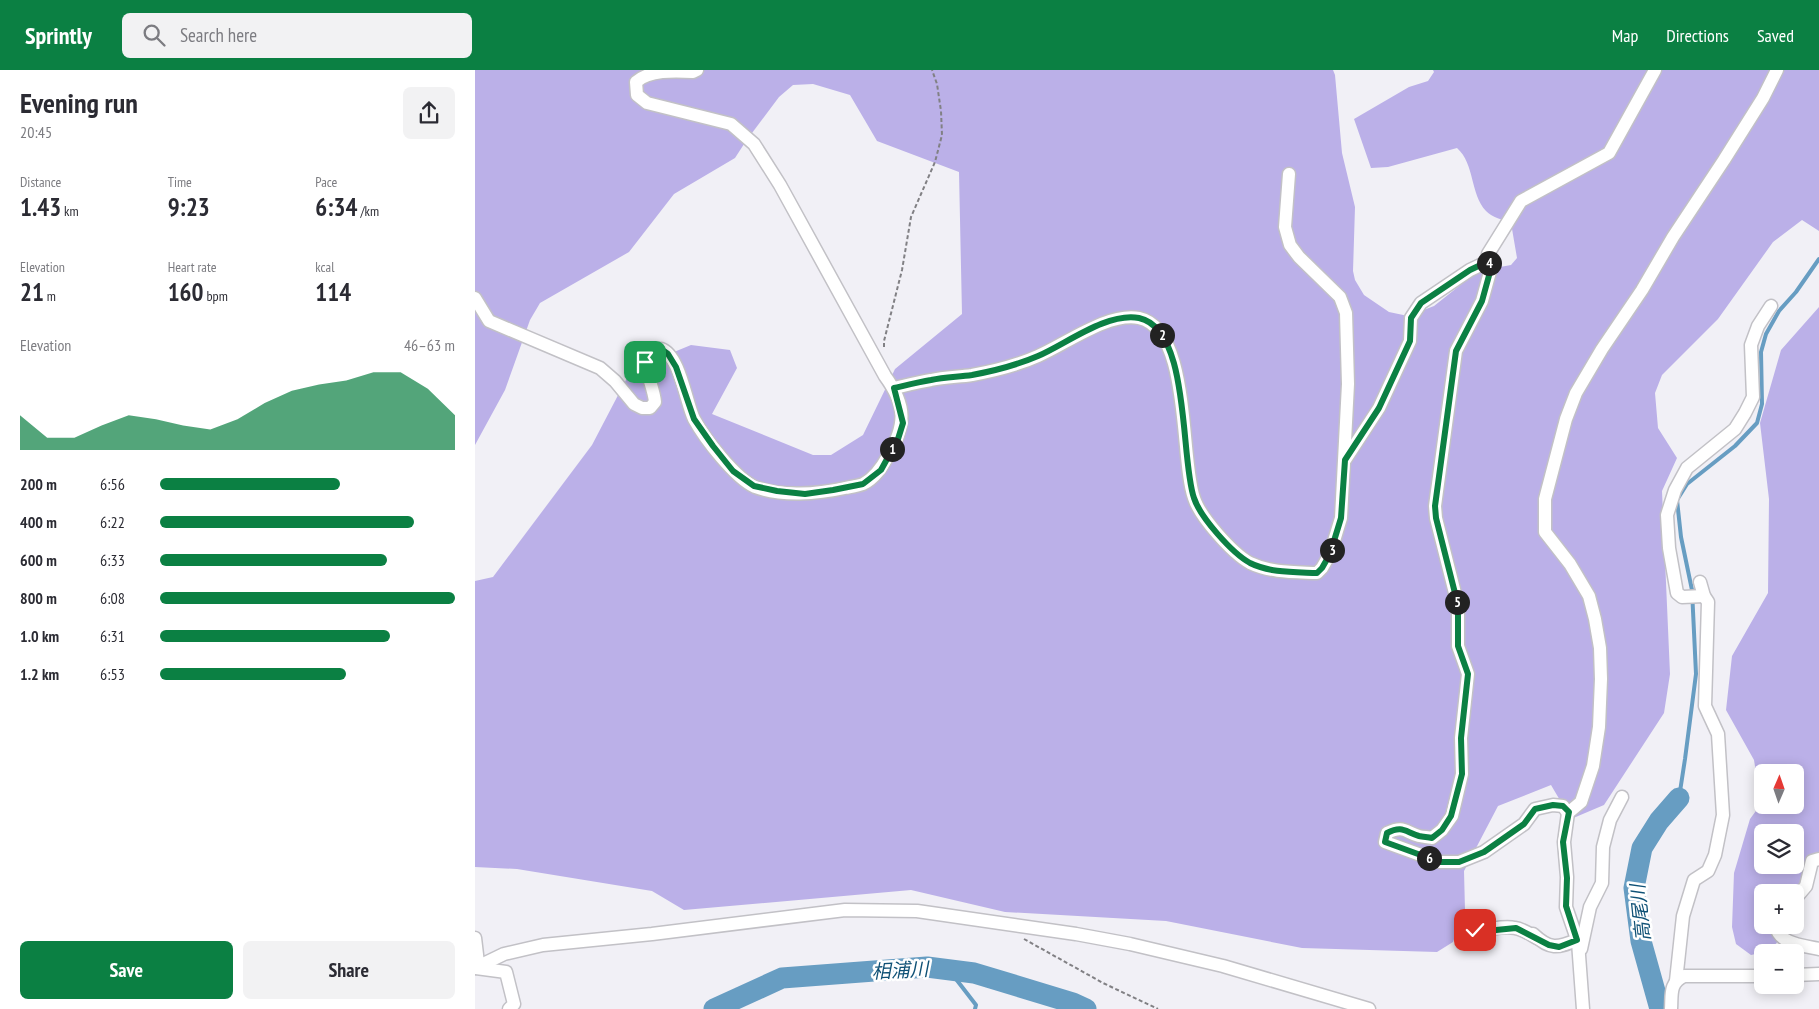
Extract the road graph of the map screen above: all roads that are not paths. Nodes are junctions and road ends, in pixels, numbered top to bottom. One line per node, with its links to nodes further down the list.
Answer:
1 (697, 70): 8 (street)
2 (1655, 70): 5 (street)
3 (1777, 70): 13 (street)
4 (1289, 174): 9 (street)
5 (1489, 261): 9 (street); 13 (street)
6 (475, 298): 8 (street)
7 (1771, 306): 11 (street)
8 (894, 388): 9 (street)
9 (1345, 460)
10 (1700, 582): 11 (street)
11 (1702, 596): 28 (street)
12 (1622, 796): 23 (street)
13 (1569, 812): 21 (street)
14 (1819, 859): 15 (street)
15 (1804, 888)
16 (1522, 924): 20 (street)
17 (1475, 930): 20 (street)
18 (1778, 934): 22 (street)
19 (475, 938): 24 (street)
20 (1537, 938): 21 (street)
21 (1577, 940): 23 (street)
22 (1819, 949)
23 (1579, 956): 31 (street)
24 (478, 965): 29 (street); 30 (street)
25 (1819, 974): 26 (street)
26 (1804, 975)
27 (1754, 976): 28 (street)
28 (1676, 981): 32 (street)
29 (509, 1009)
30 (1369, 1009)
31 (1583, 1009)
32 (1671, 1009)

